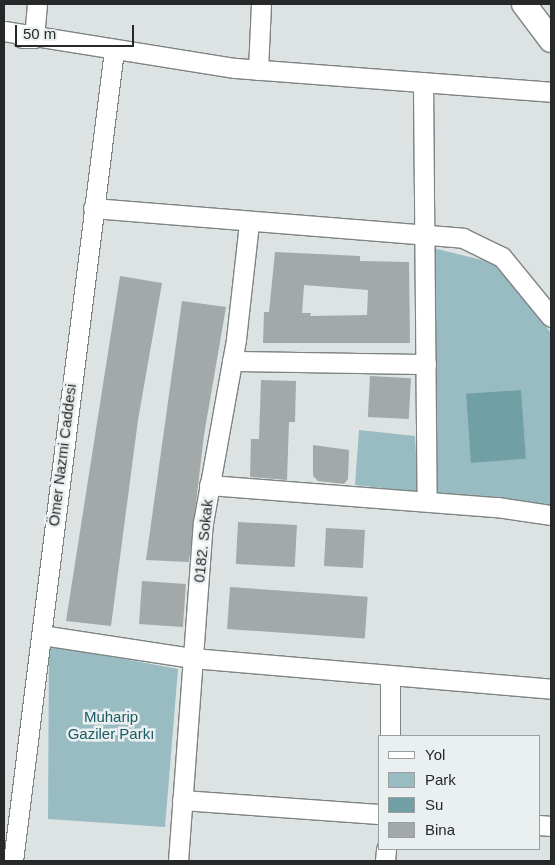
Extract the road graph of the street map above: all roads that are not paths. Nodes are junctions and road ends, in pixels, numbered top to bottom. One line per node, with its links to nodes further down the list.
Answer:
1 (37, 4): 6 (street)
2 (262, 4): 9 (street)
3 (524, 4): 7 (street)
4 (4, 31): 6 (street)
5 (4, 37): 6 (street)
6 (34, 38): 8 (street)
7 (551, 40)
8 (114, 50): 9 (street); 12 (street, Ömer Nazmi Caddesi)
9 (258, 70): 10 (street)
10 (423, 82): 11 (street); 14 (street)
11 (551, 92)
12 (93, 208): 13 (street); 21 (street, Ömer Nazmi Caddesi)
13 (250, 223): 14 (street); 16 (street, 0182. Sokak)
14 (425, 235): 15 (street); 17 (street)
15 (551, 317)
16 (232, 361): 17 (street); 18 (street, 0182. Sokak)
17 (426, 364): 19 (street)
18 (210, 485): 19 (street); 22 (street, 0182. Sokak)
19 (428, 501): 20 (street)
20 (551, 515)
21 (42, 635): 22 (street); 28 (street, Ömer Nazmi Caddesi)
22 (193, 658): 23 (street); 26 (street, 0182. Sokak)
23 (390, 675): 24 (street); 25 (street)
24 (551, 689)
25 (390, 735)
26 (182, 800): 27 (street); 29 (street, 0182. Sokak)
27 (378, 814)
28 (13, 861)
29 (178, 861)

